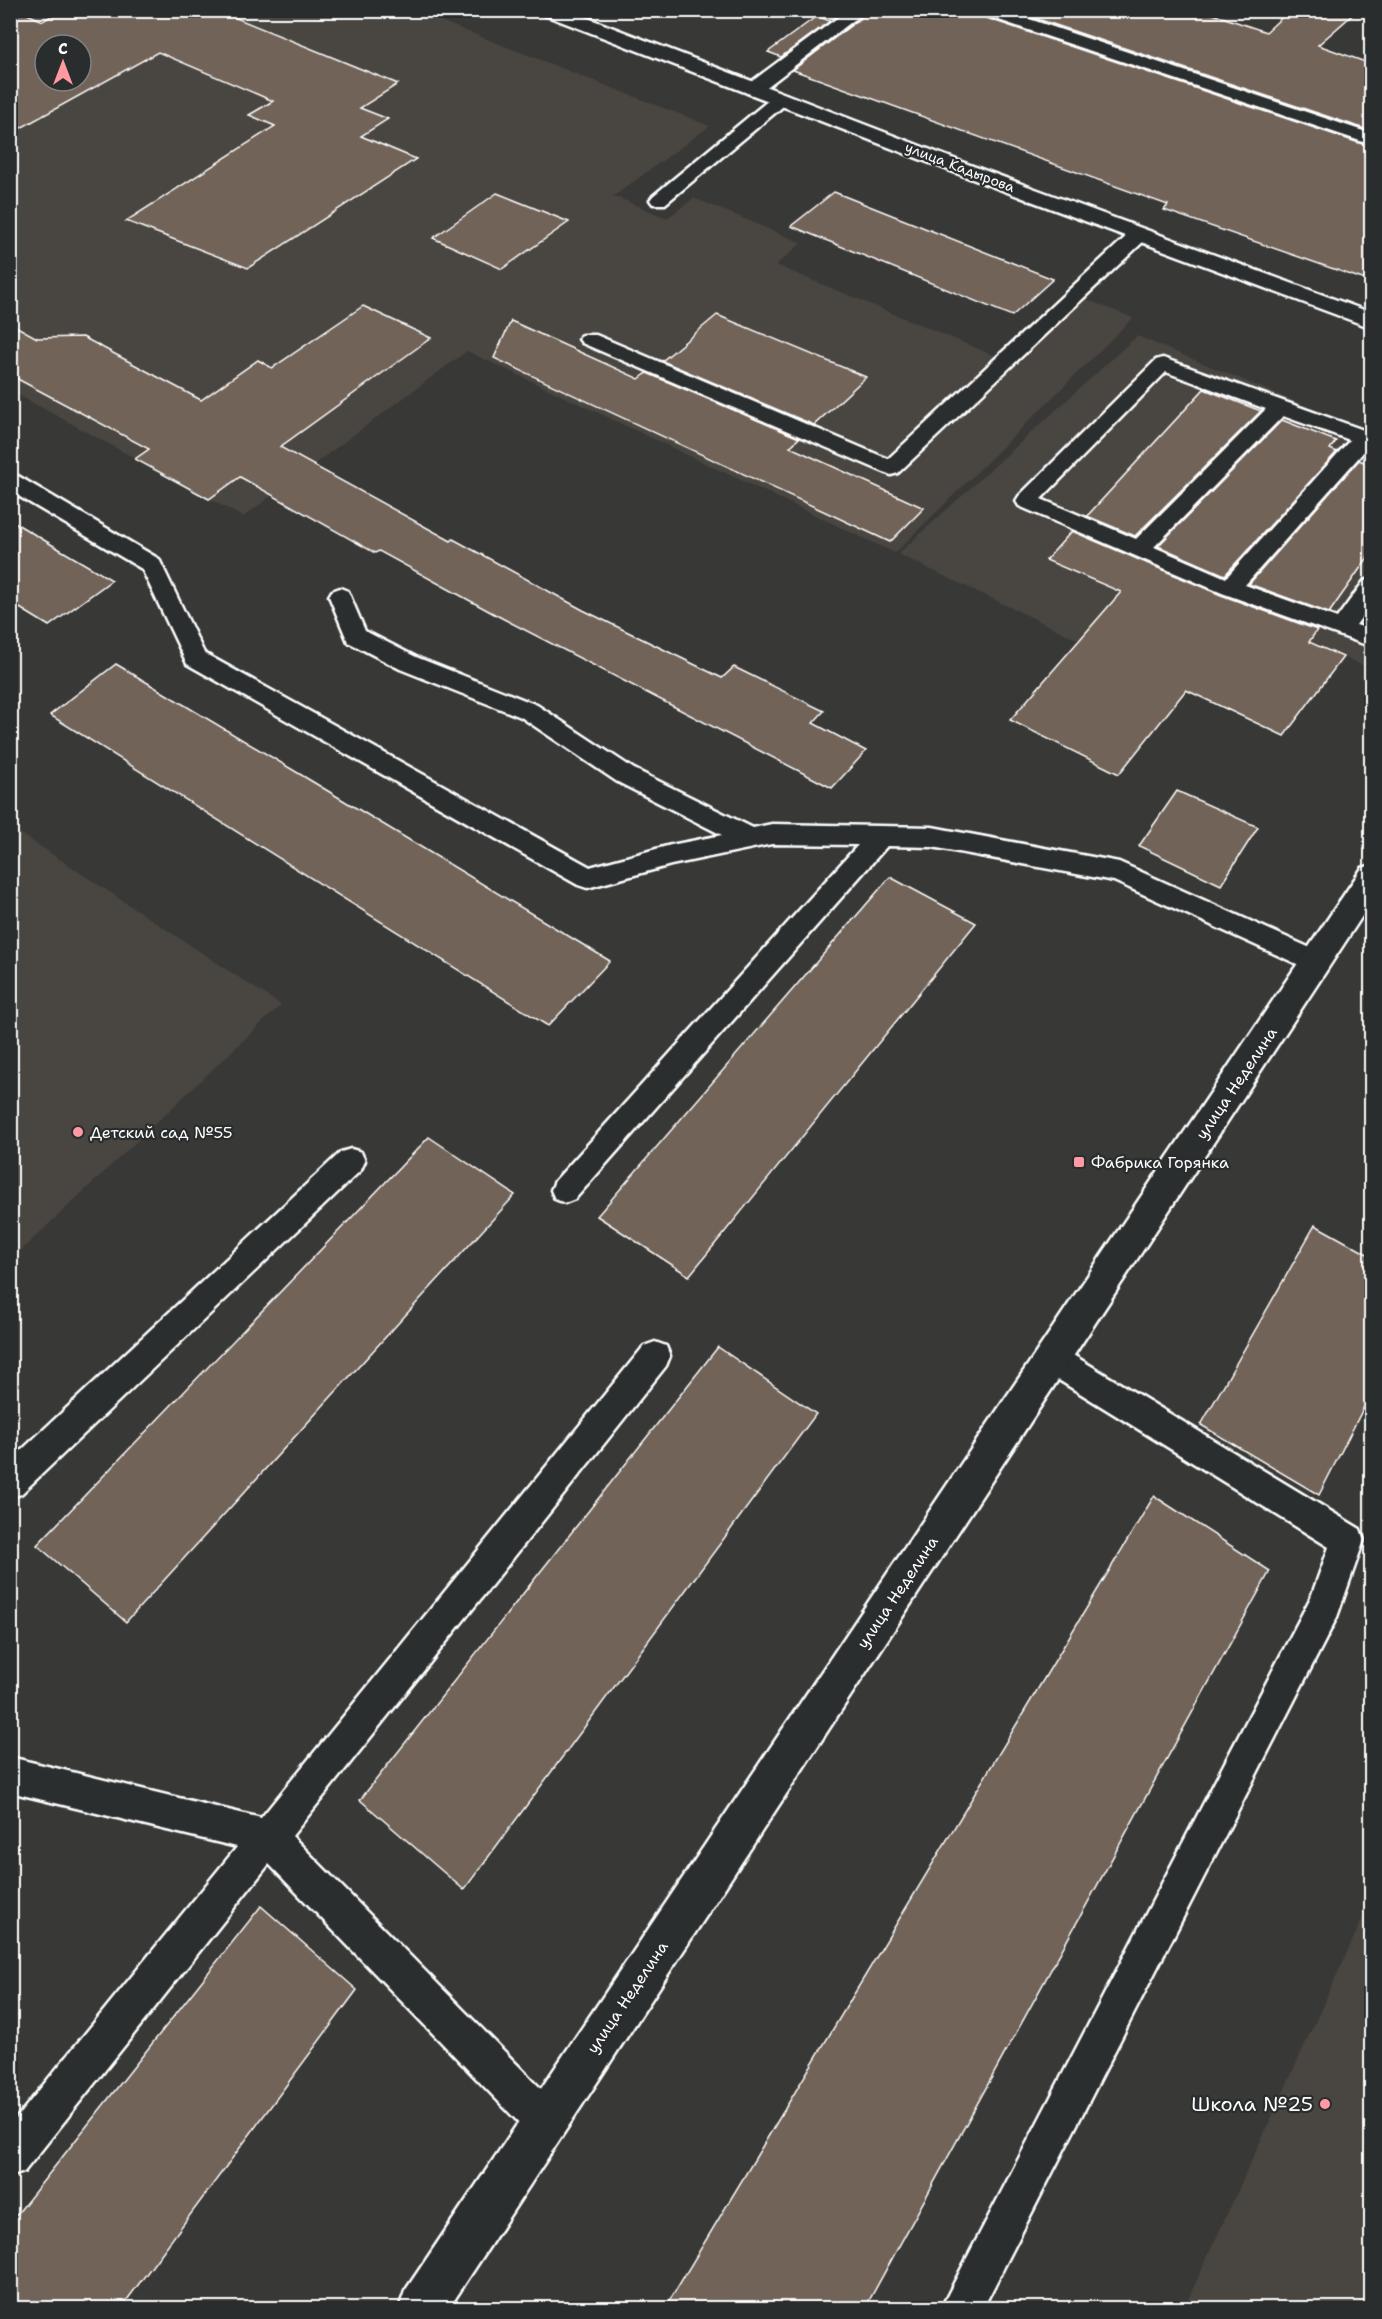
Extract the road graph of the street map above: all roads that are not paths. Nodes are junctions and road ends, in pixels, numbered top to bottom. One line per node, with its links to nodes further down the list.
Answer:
1 (549, 10): 4 (street, улица Кадырова)
2 (859, 10): 4 (lane)
3 (984, 10): 6 (lane)
4 (753, 89): 5 (street, улица Кадырова)
5 (781, 99): 7 (lane); 8 (street, улица Кадырова)
6 (1371, 140)
7 (659, 200)
8 (1139, 235): 9 (street, улица Кадырова); 10 (lane)
9 (1371, 321)
10 (588, 339)
11 (1280, 407): 12 (lane); 14 (lane); 14 (lane)
12 (1368, 439): 16 (lane)
13 (10, 481): 21 (lane)
14 (1139, 549): 16 (lane)
15 (1371, 586): 18 (lane)
16 (1230, 588): 18 (lane)
17 (340, 596): 21 (lane)
18 (1342, 628): 19 (lane)
19 (1371, 639)
20 (881, 837): 21 (lane); 23 (lane); 25 (lane)
21 (750, 838)
22 (1371, 876): 23 (street, улица Неделина)
23 (1317, 962): 27 (street, улица Неделина)
24 (351, 1161): 28 (lane)
25 (565, 1190)
26 (655, 1356): 30 (lane)
27 (1052, 1359): 31 (street, улица Неделина); 34 (lane)
28 (10, 1484)
29 (10, 1774): 30 (lane)
30 (268, 1837): 31 (lane); 32 (lane)
31 (545, 2121): 33 (street, улица Неделина)
32 (10, 2158)
33 (422, 2308)
34 (961, 2308)

